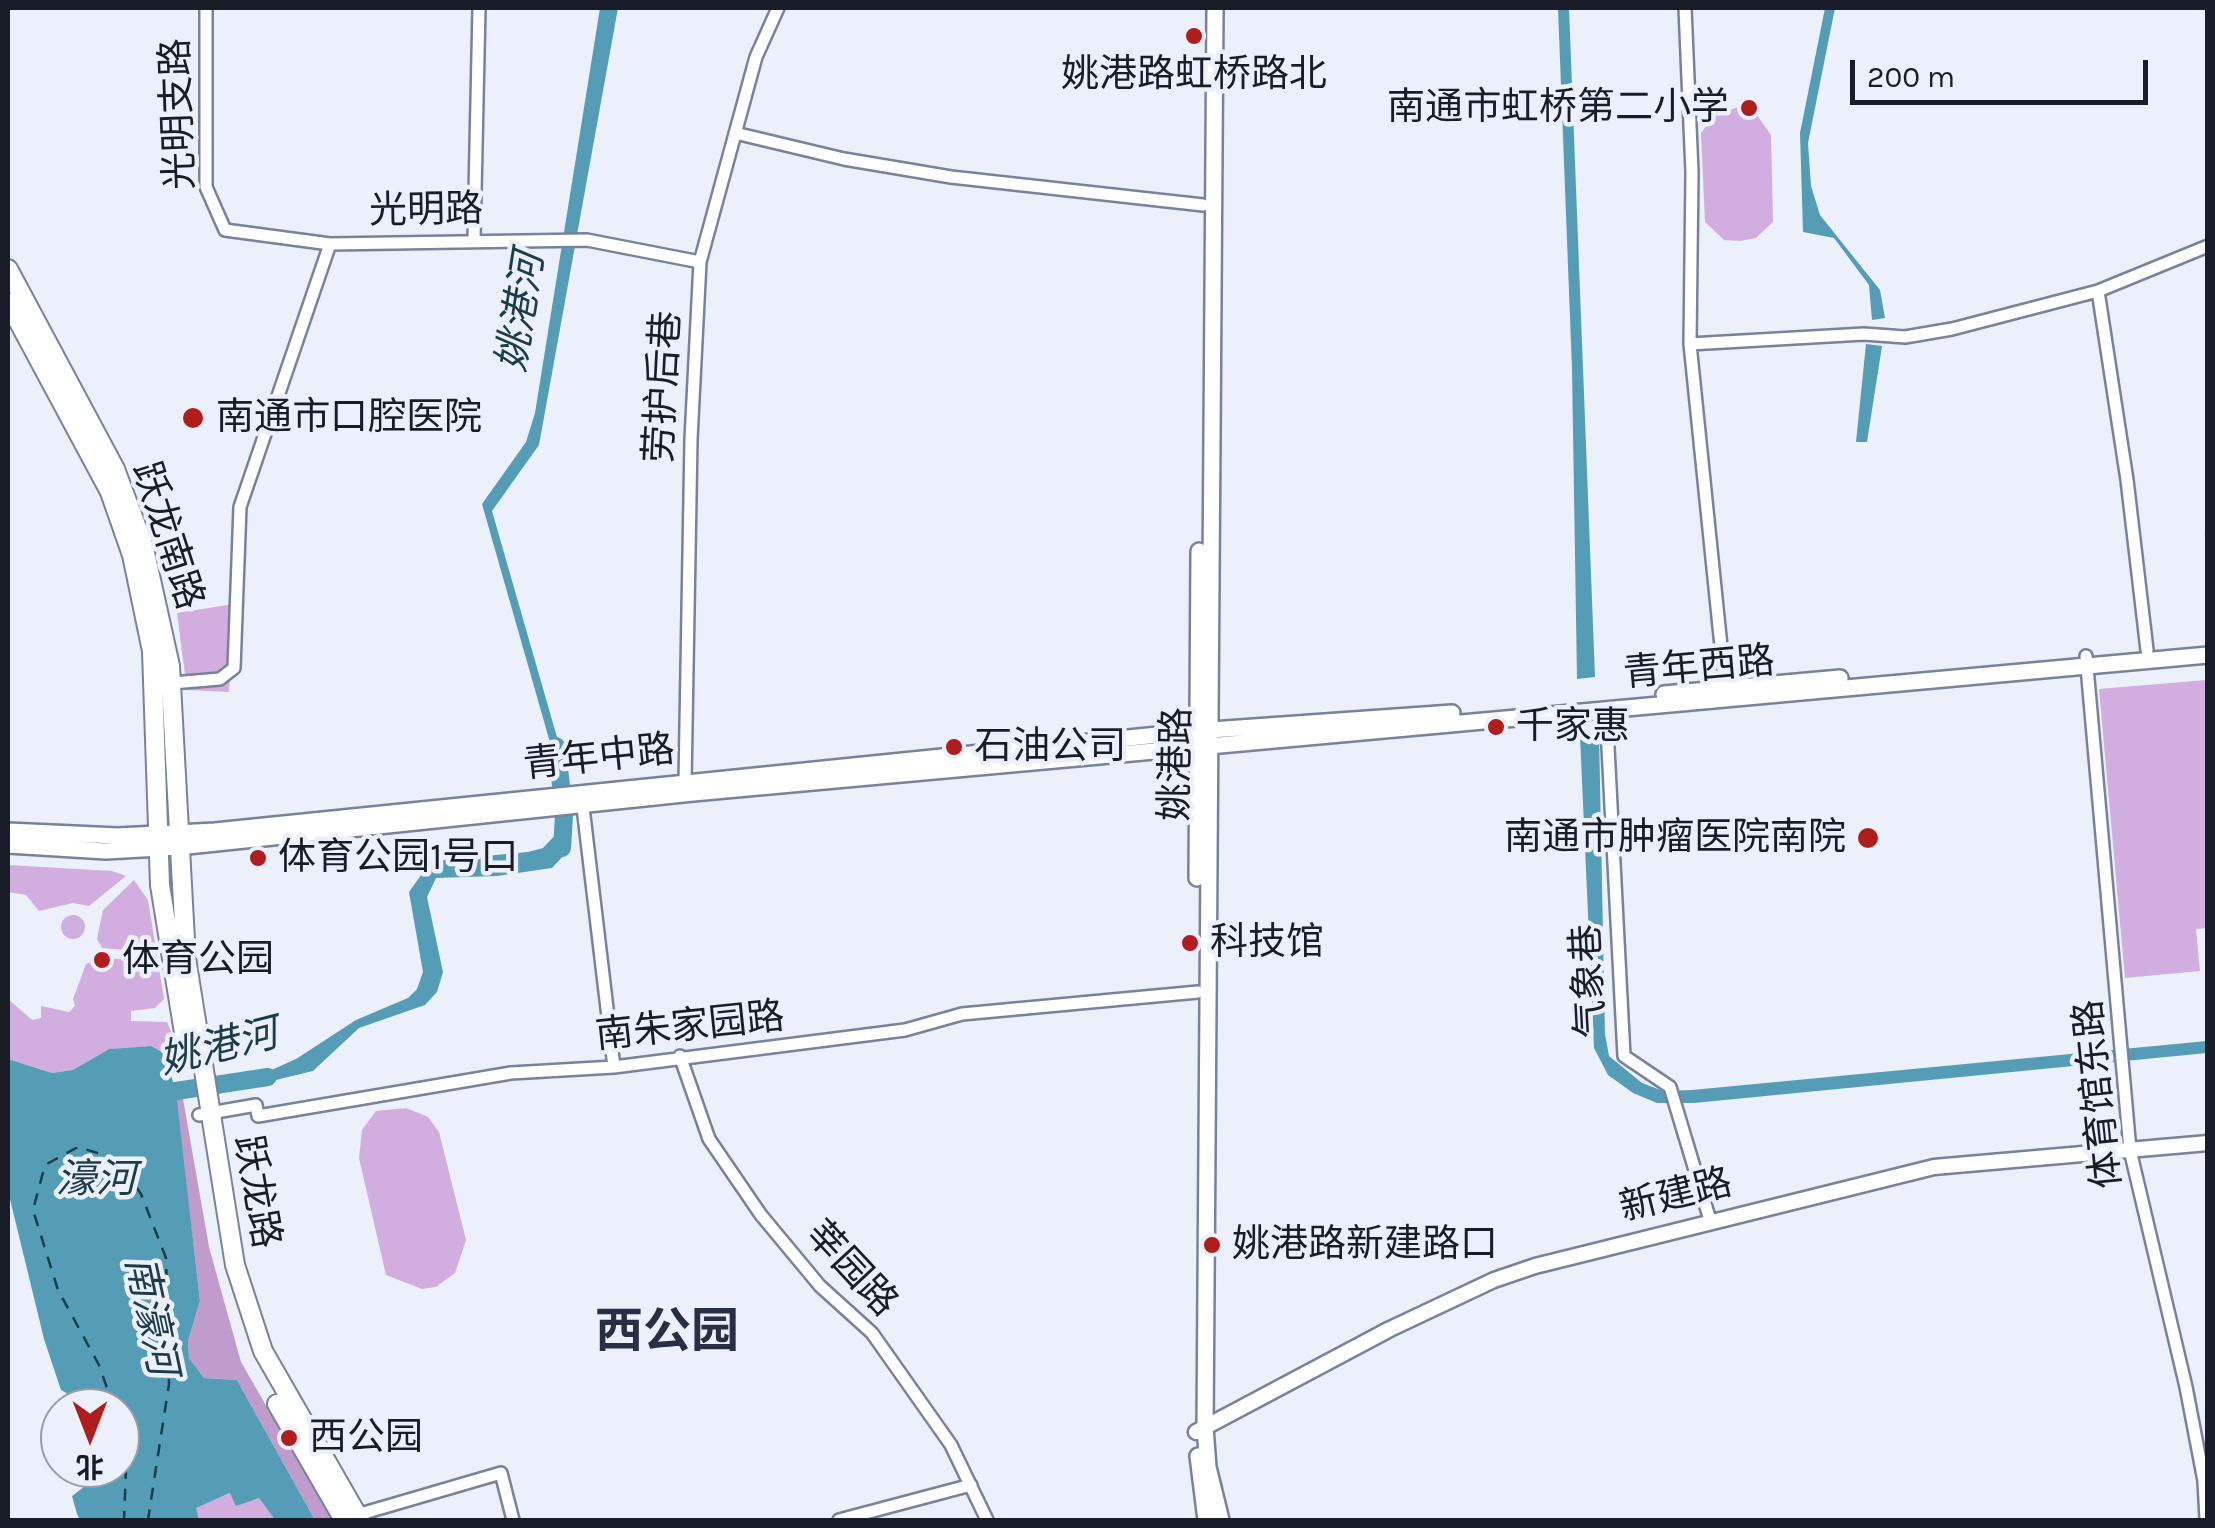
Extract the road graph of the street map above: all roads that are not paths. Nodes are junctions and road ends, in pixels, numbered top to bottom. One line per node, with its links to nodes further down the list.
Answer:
1 (206, 8): 10 (street, 光明支路)
2 (479, 8): 9 (street)
3 (778, 8): 7 (street, 劳护后巷)
4 (1204, 8): 8 (main road, 姚港路)
5 (1215, 8): 24 (main road, 姚港路)
6 (1686, 8): 16 (street)
7 (734, 133): 8 (street); 12 (street, 劳护后巷)
8 (1202, 205): 24 (main road, 姚港路)
9 (474, 240): 10 (street, 光明路); 12 (street, 光明路)
10 (330, 244): 21 (street)
11 (2208, 246): 14 (street)
12 (700, 262): 25 (street, 劳护后巷)
13 (8, 269): 21 (main road, 跃龙南路)
14 (2098, 291): 16 (street); 18 (street)
15 (8, 302): 29 (main road, 跃龙南路)
16 (1690, 344): 22 (street)
17 (2208, 645): 18 (main road, 青年西路)
18 (2147, 650): 20 (main road, 青年西路)
19 (2208, 656): 20 (main road, 青年西路)
20 (2086, 660): 22 (main road, 青年西路); 37 (street, 体育馆东路)
21 (172, 683): 28 (main road, 跃龙南路)
22 (1726, 693): 23 (main road, 青年西路); 24 (main road, 青年西路)
23 (1606, 708): 24 (main road, 青年西路); 38 (street, 气象巷)
24 (1203, 738): 25 (main road, 青年中路); 26 (main road, 青年中路); 31 (main road, 姚港路); 39 (main road, 姚港路)
25 (685, 782): 26 (main road, 青年中路)
26 (582, 798): 28 (main road, 青年中路); 34 (street)
27 (8, 831): 29 (main road, 青年中路)
28 (178, 840): 29 (main road, 青年中路); 33 (main road, 跃龙路)
29 (157, 841): 30 (main road, 青年中路); 33 (main road, 跃龙路)
30 (8, 846)
31 (1198, 992): 32 (street, 南朱家园路); 39 (main road, 姚港路)
32 (680, 1056): 34 (street, 南朱家园路); 40 (street, 莘园路)
33 (196, 1067): 35 (main road, 跃龙路)
34 (614, 1067): 35 (street, 南朱家园路)
35 (203, 1108): 42 (main road, 跃龙路)
36 (2208, 1143): 37 (street, 新建路)
37 (2130, 1150): 38 (street, 新建路); 46 (street, 体育馆东路)
38 (1710, 1220): 39 (street, 新建路)
39 (1200, 1429): 41 (main road, 姚港路)
40 (971, 1486): 44 (street); 45 (street, 莘园路)
41 (1210, 1518)
42 (353, 1519): 43 (street)
43 (513, 1520)
44 (839, 1520)
45 (987, 1520)
46 (2206, 1520)

